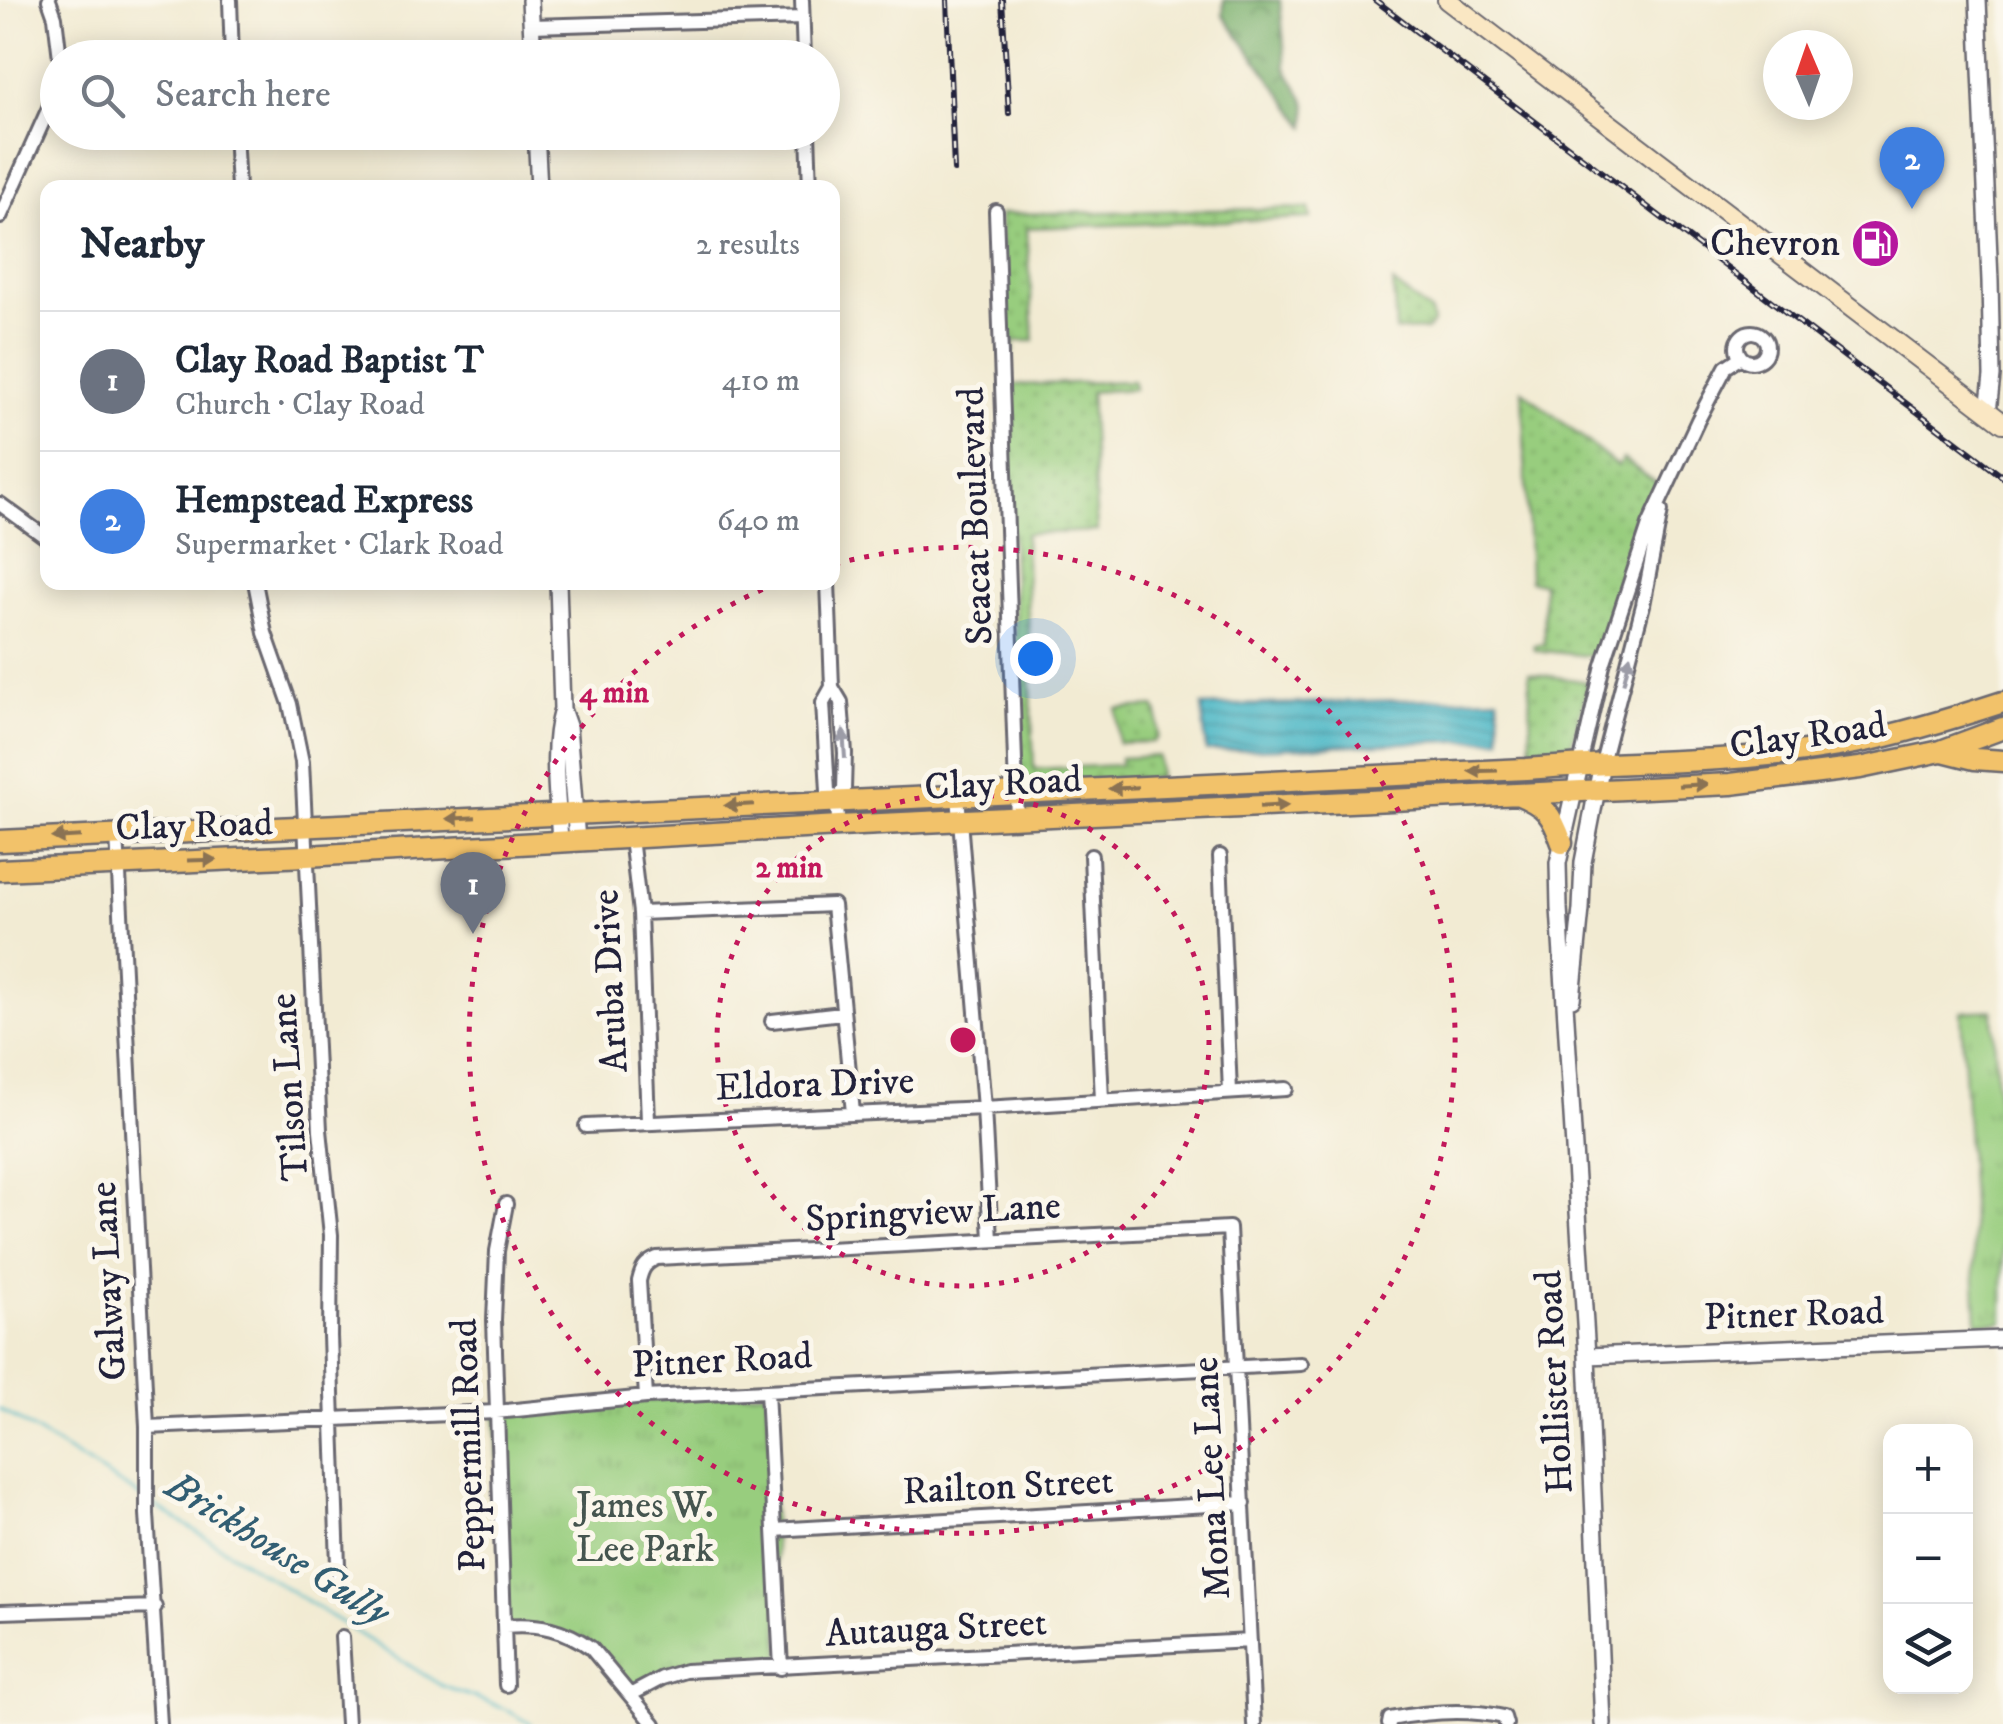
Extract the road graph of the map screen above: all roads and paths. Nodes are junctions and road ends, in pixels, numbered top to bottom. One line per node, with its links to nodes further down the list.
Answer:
1 (49, 0): 9 (street)
2 (230, 0): 10 (street)
3 (530, 0): 8 (street)
4 (802, 0): 7 (street)
5 (1447, 0): 23 (main road)
6 (1978, 0): 23 (street)
7 (803, 18): 8 (street); 12 (street)
8 (532, 26): 11 (street)
9 (58, 40)
10 (231, 40)
11 (532, 40)
12 (804, 40)
13 (40, 128): 21 (street)
14 (236, 150): 17 (street)
15 (537, 150): 18 (street)
16 (809, 150): 19 (street)
17 (238, 180)
18 (539, 180)
19 (810, 180)
20 (996, 210): 44 (street, Seacat Boulevard)
21 (0, 217)
22 (1741, 357): 24 (street, Hollister Road)
23 (1996, 417)
24 (1663, 499): 30 (street, Hollister Road); 31 (street, Hollister Road)
25 (0, 504): 26 (street)
26 (40, 533)
27 (257, 590): 53 (street, Tilson Lane)
28 (558, 590): 50 (street)
29 (828, 590): 48 (street)
30 (1618, 615): 31 (street); 38 (street, Hollister Road)
31 (1639, 620): 37 (street, Hollister Road, one-way to 31)
32 (2003, 702): 34 (main road, Clay Road)
33 (2003, 728): 35 (main road, Clay Road)
34 (1853, 744): 37 (main road, Clay Road); 39 (main road)
35 (1941, 751): 36 (main road); 39 (main road, Clay Road)
36 (2003, 761)
37 (1602, 763): 38 (main road, Clay Road); 42 (street, Hollister Road)
38 (1580, 764): 40 (main road, Clay Road, one-way to 40); 43 (street, Hollister Road)
39 (1860, 768): 42 (main road, Clay Road, one-way to 39)
40 (1397, 774): 41 (main road, Clay Road); 47 (main road)
41 (1175, 786): 44 (main road, Clay Road, one-way to 44); 49 (main road)
42 (1596, 790): 43 (main road, Clay Road); 66 (street, Hollister Road)
43 (1574, 791): 45 (main road, Clay Road); 59 (street, Hollister Road)
44 (1015, 794): 46 (main road, Clay Road); 51 (street, Seacat Boulevard)
45 (1515, 794): 47 (main road, Clay Road); 59 (main road)
46 (958, 796): 48 (main road, Clay Road); 52 (street)
47 (1399, 799): 49 (main road, Clay Road, one-way to 47)
48 (836, 800): 50 (main road, Clay Road, one-way to 50); 54 (street)
49 (1176, 811): 51 (main road, Clay Road)
50 (567, 814): 53 (main road, Clay Road, one-way to 53); 58 (street)
51 (1017, 819): 52 (main road, Clay Road)
52 (960, 821): 54 (main road, Clay Road); 74 (street)
53 (306, 825): 55 (main road, Clay Road); 60 (street, Tilson Lane)
54 (838, 826): 56 (main road, Clay Road)
55 (117, 834): 57 (main road, Clay Road, one-way to 57); 63 (street, Galway Lane)
56 (631, 838): 58 (main road, Clay Road); 67 (street, Aruba Drive)
57 (0, 841)
58 (568, 842): 60 (main road, Clay Road)
59 (1562, 843): 65 (street, Hollister Road)
60 (306, 856): 63 (main road, Clay Road, one-way to 60); 88 (street, Tilson Lane)
61 (1091, 856): 73 (street)
62 (1220, 856): 72 (street)
63 (118, 864): 64 (main road, Clay Road); 89 (street, Galway Lane)
64 (0, 870)
65 (1559, 908): 66 (street); 70 (street, Hollister Road)
66 (1581, 910): 70 (street, Hollister Road)
67 (640, 913): 68 (street); 76 (street, Aruba Drive)
68 (842, 1013): 69 (street); 75 (street)
69 (772, 1021)
70 (1568, 1038): 82 (street, Hollister Road)
71 (1286, 1089): 72 (street, Eldora Drive)
72 (1230, 1092): 73 (street, Eldora Drive)
73 (1102, 1100): 74 (street, Eldora Drive)
74 (984, 1108): 75 (street, Eldora Drive); 80 (street)
75 (853, 1113): 76 (street, Eldora Drive)
76 (648, 1122): 77 (street, Eldora Drive)
77 (586, 1126)
78 (506, 1204): 87 (street, Peppermill Road)
79 (1229, 1228): 80 (street, Springview Lane); 84 (street, Mona Lee Lane)
80 (992, 1240): 86 (street, Springview Lane)
81 (2003, 1339): 82 (street, Pitner Road)
82 (1587, 1356): 107 (street, Hollister Road)
83 (1301, 1364): 84 (street, Pitner Road)
84 (1236, 1366): 85 (street, Pitner Road); 90 (street, Mona Lee Lane)
85 (767, 1391): 86 (street, Pitner Road); 91 (street)
86 (646, 1397): 87 (street, Pitner Road)
87 (496, 1412): 88 (street, Pitner Road); 95 (street, Peppermill Road)
88 (332, 1418): 89 (street, Pitner Road); 92 (street, Tilson Lane)
89 (146, 1427): 93 (street, Galway Lane)
90 (1244, 1503): 91 (street, Railton Street); 97 (street, Mona Lee Lane)
91 (774, 1530): 98 (street)
92 (340, 1594)
93 (155, 1607): 94 (street); 102 (street, Galway Lane)
94 (0, 1612)
95 (505, 1626): 99 (street, Peppermill Road); 100 (street)
96 (342, 1637): 103 (street)
97 (1250, 1641): 98 (street, Autauga Street); 105 (street, Mona Lee Lane)
98 (781, 1668): 100 (street, Autauga Street)
99 (506, 1685)
100 (630, 1695): 104 (street)
101 (1390, 1722): 106 (street)
102 (160, 1724)
103 (346, 1724)
104 (654, 1724)
105 (1254, 1724)
106 (1506, 1724)
107 (1604, 1724)

